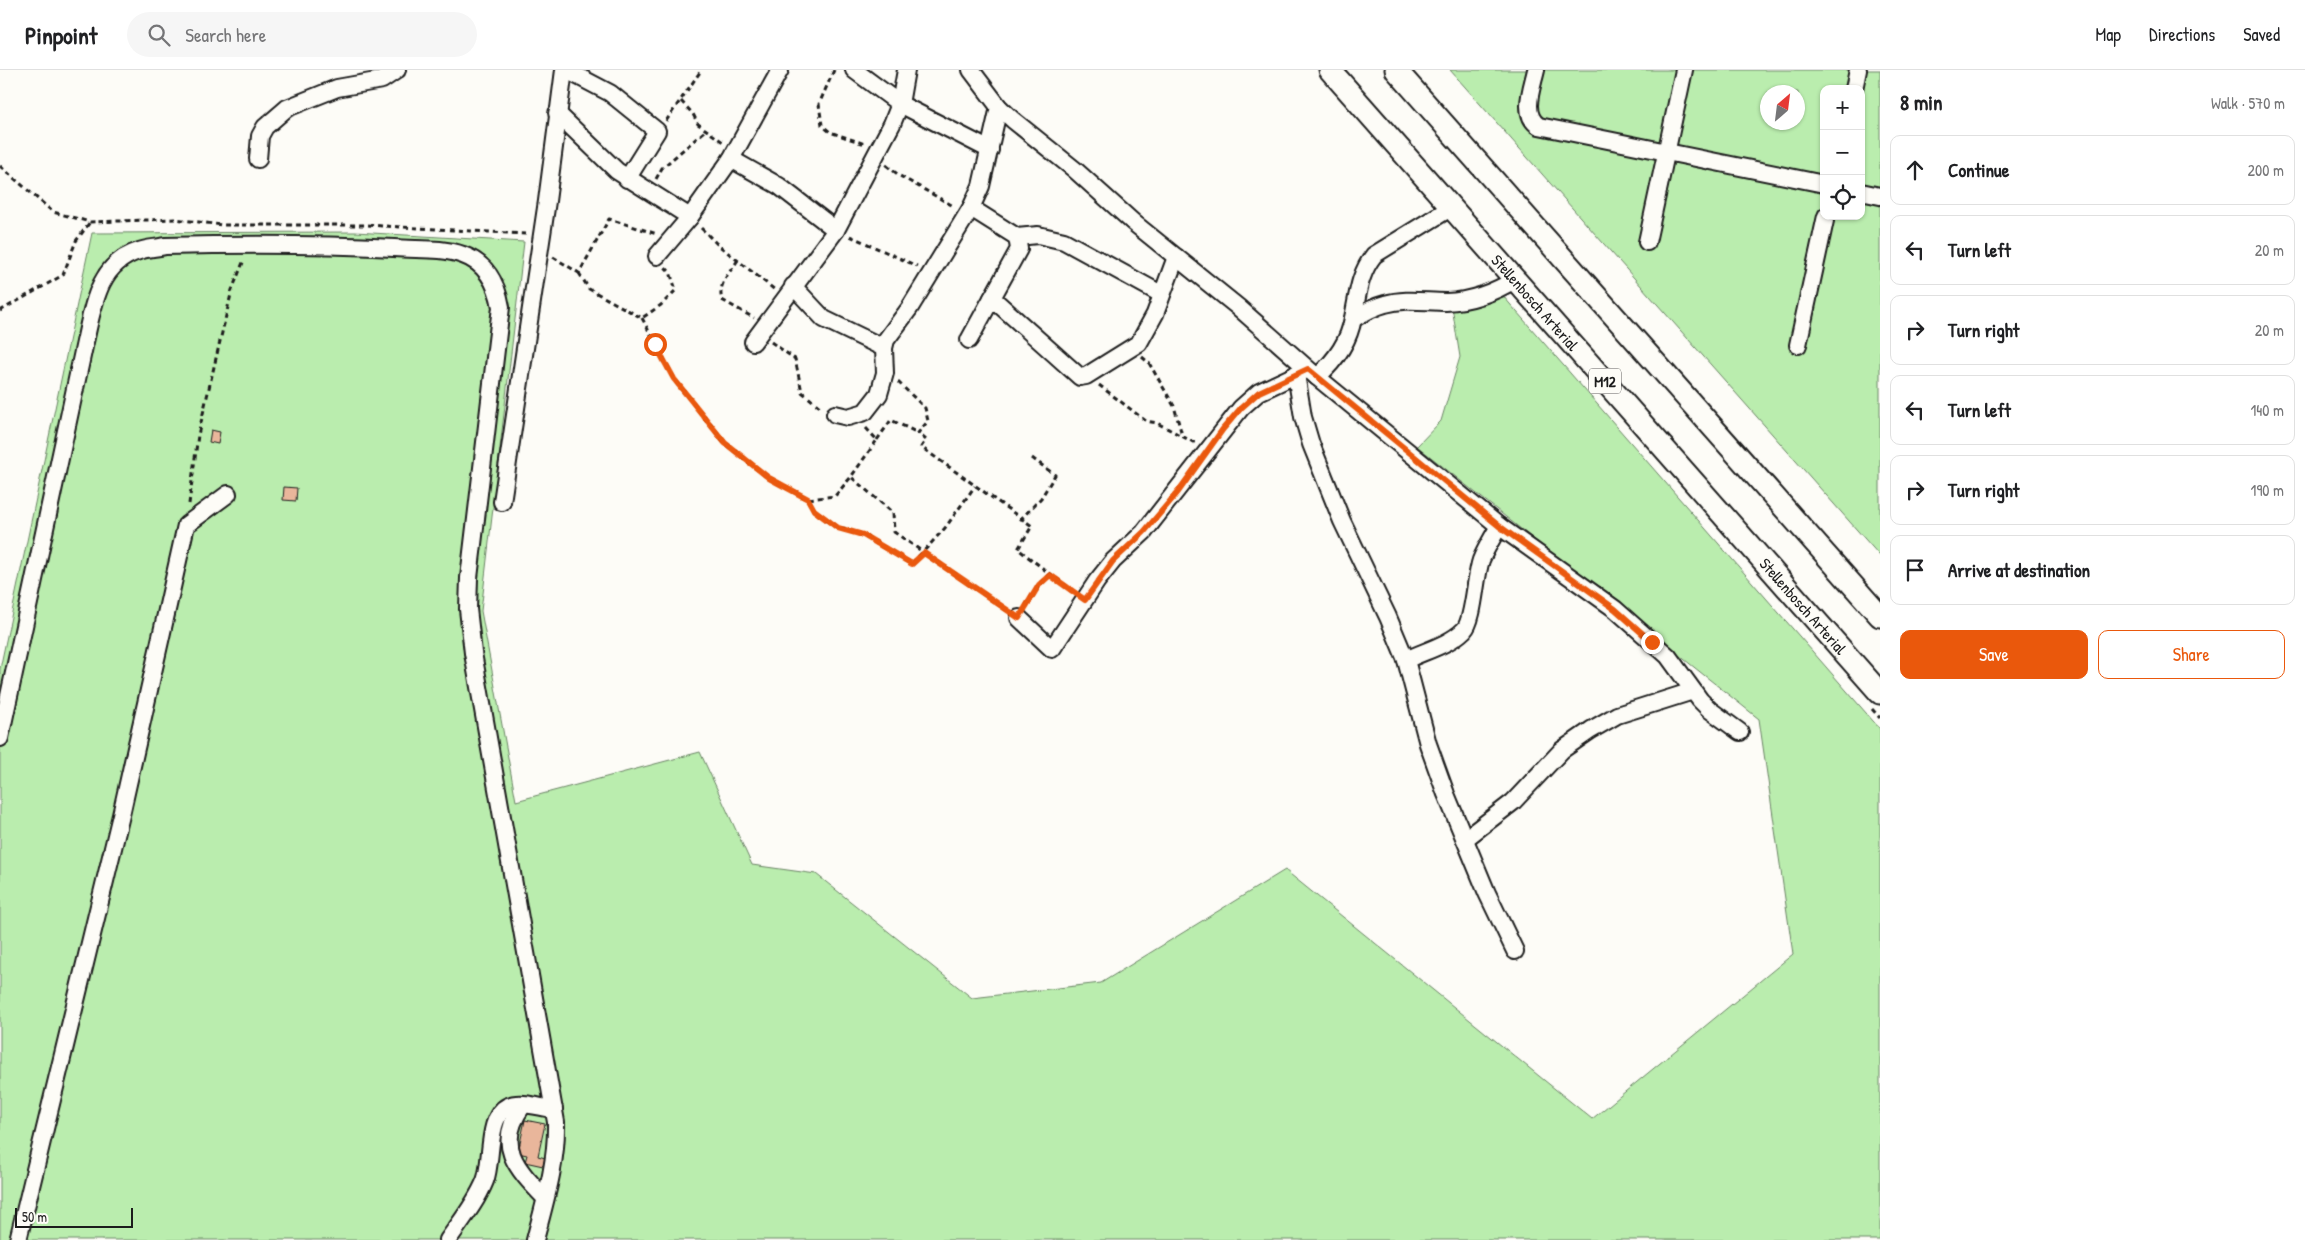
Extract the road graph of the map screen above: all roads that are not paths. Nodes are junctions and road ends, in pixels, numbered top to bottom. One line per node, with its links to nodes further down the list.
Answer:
1 (397, 70): 19 (street)
2 (565, 70): 15 (street); 20 (street)
3 (780, 70): 18 (street)
4 (854, 70): 13 (street)
5 (906, 70): 13 (street)
6 (971, 70): 14 (street)
7 (1330, 70): 24 (main road, Stellenbosch Arterial / M12)
8 (1396, 70): 47 (main road)
9 (1536, 70): 17 (street)
10 (1684, 70): 17 (street)
11 (1858, 70): 12 (street)
12 (1855, 85)
13 (900, 104): 16 (street); 28 (street)
14 (999, 107): 16 (street); 32 (street)
15 (557, 114): 20 (street); 45 (street)
16 (990, 150): 25 (street)
17 (1666, 153): 21 (street); 30 (street)
18 (733, 154): 26 (street); 28 (street)
19 (258, 159)
20 (627, 178): 26 (street)
21 (1820, 183)
22 (1865, 193): 23 (street)
23 (1880, 196)
24 (1452, 207): 33 (main road, Stellenbosch Arterial / M12); 37 (street)
25 (971, 208): 29 (street); 41 (street)
26 (690, 217): 31 (street)
27 (1825, 220): 40 (street)
28 (836, 230): 34 (street)
29 (1016, 237): 35 (street); 36 (street)
30 (1647, 242)
31 (657, 256)
32 (1176, 257): 35 (street); 42 (street)
33 (1516, 279): 37 (street); 51 (main road, Stellenbosch Arterial / M12)
34 (789, 292): 39 (street); 41 (street)
35 (1161, 294): 36 (street)
36 (992, 298): 38 (street)
37 (1353, 319): 42 (street)
38 (969, 340)
39 (753, 342)
40 (1798, 344)
41 (884, 348): 43 (street)
42 (1307, 374): 46 (street); 48 (street); 49 (street)
43 (835, 414)
44 (228, 494): 59 (street)
45 (502, 502)
46 (1499, 526): 49 (street); 50 (street)
47 (1880, 616)
48 (1019, 618)
49 (1406, 660): 54 (street)
50 (1693, 691): 52 (street); 54 (street)
51 (1880, 693)
52 (1740, 732)
53 (0, 738): 57 (street)
54 (1464, 839): 55 (street)
55 (1515, 951)
56 (523, 1105): 57 (street); 58 (street); 60 (street)
57 (554, 1109): 58 (street)
58 (545, 1198): 61 (street)
59 (18, 1240)
60 (448, 1240)
61 (535, 1240)

